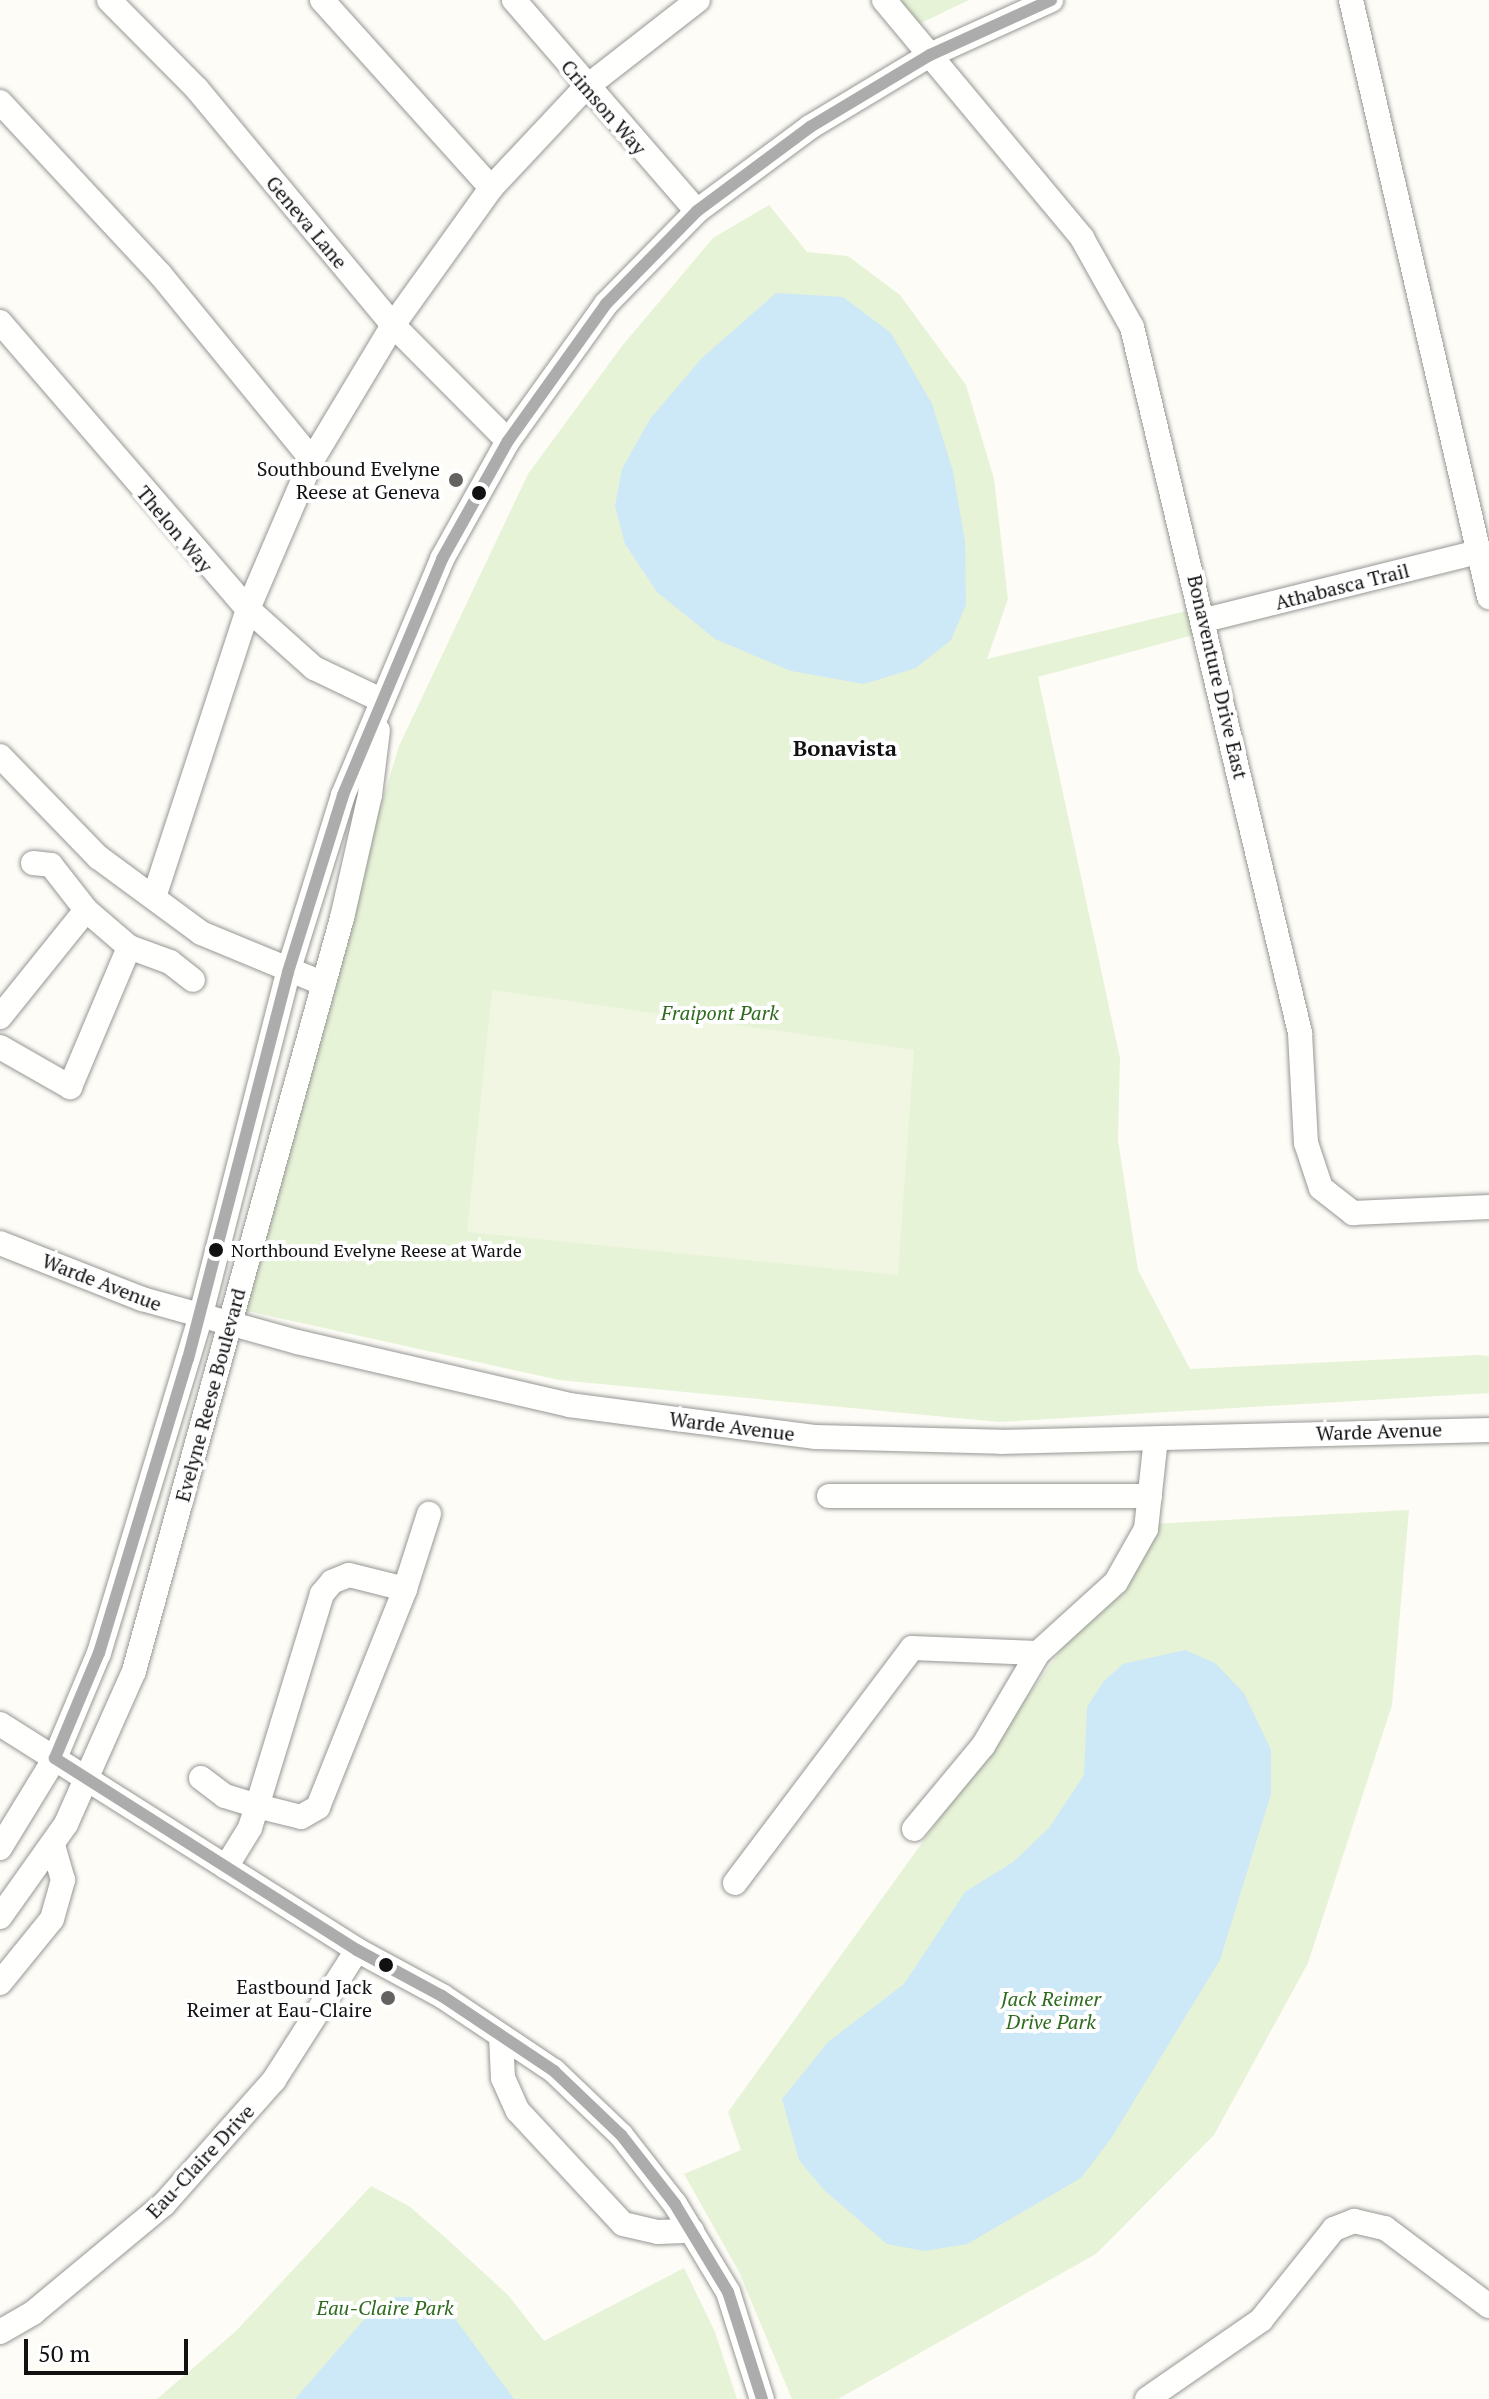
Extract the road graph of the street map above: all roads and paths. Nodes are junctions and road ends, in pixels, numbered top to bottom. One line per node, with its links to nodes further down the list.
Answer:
1 (109, 0): 14 (street, Geneva Lane)
2 (322, 0): 11 (street)
3 (514, 0): 9 (street, Crimson Way)
4 (698, 0): 9 (street)
5 (884, 0): 8 (street, Bonaventure Drive East)
6 (1051, 0): 8 (street, Evelyne Reese Boulevard)
7 (1351, 0): 17 (street)
8 (930, 55): 12 (street, Evelyne Reese Boulevard); 20 (street, Bonaventure Drive East)
9 (585, 88): 11 (street); 12 (street, Crimson Way)
10 (0, 102): 16 (street)
11 (491, 188): 14 (street)
12 (697, 211): 15 (street, Evelyne Reese Boulevard)
13 (0, 322): 19 (street, Thelon Way)
14 (393, 325): 15 (street, Geneva Lane); 16 (street)
15 (508, 441): 21 (street, Evelyne Reese Boulevard)
16 (312, 460): 19 (street)
17 (1478, 552): 18 (street); 20 (street, Athabasca Trail)
18 (1489, 597)
19 (248, 609): 21 (street, Thelon Way); 24 (street)
20 (1205, 620): 32 (street, Bonaventure Drive East)
21 (381, 700): 27 (street, Evelyne Reese Boulevard); 29 (street, Evelyne Reese Boulevard)
22 (0, 756): 24 (street)
23 (33, 863): 25 (street)
24 (154, 897): 27 (street)
25 (86, 910): 26 (street); 30 (street)
26 (129, 947): 28 (street); 31 (street)
27 (288, 972): 29 (street); 34 (street, Evelyne Reese Boulevard)
28 (193, 980)
29 (324, 984): 35 (street, Evelyne Reese Boulevard)
30 (0, 1017)
31 (0, 1047)
32 (1489, 1207)
33 (0, 1243): 34 (street, Warde Avenue)
34 (200, 1318): 35 (street, Warde Avenue); 44 (street, Evelyne Reese Boulevard)
35 (228, 1325): 37 (street, Warde Avenue); 45 (street, Evelyne Reese Boulevard)
36 (1489, 1430): 37 (street, Warde Avenue)
37 (1156, 1439): 39 (street)
38 (829, 1496): 39 (street)
39 (1150, 1496): 42 (street)
40 (429, 1514): 41 (street)
41 (405, 1589): 47 (street); 47 (street)
42 (1038, 1653): 48 (street); 52 (street)
43 (0, 1724): 44 (street)
44 (55, 1758): 45 (street); 50 (street, Evelyne Reese Boulevard)
45 (87, 1778): 49 (street, Evelyne Reese Boulevard); 51 (street)
46 (201, 1778): 47 (street)
47 (257, 1806): 51 (street)
48 (914, 1829)
49 (53, 1844): 53 (street, Evelyne Reese Boulevard); 55 (street)
50 (0, 1848)
51 (226, 1867): 54 (street)
52 (735, 1883)
53 (0, 1917)
54 (357, 1950): 56 (street); 59 (street, Eau-Claire Drive)
55 (0, 1983)
56 (501, 2036): 57 (street); 57 (street)
57 (692, 2231): 60 (street)
58 (1489, 2306): 61 (street)
59 (0, 2332)
60 (762, 2399)
61 (1147, 2399)

